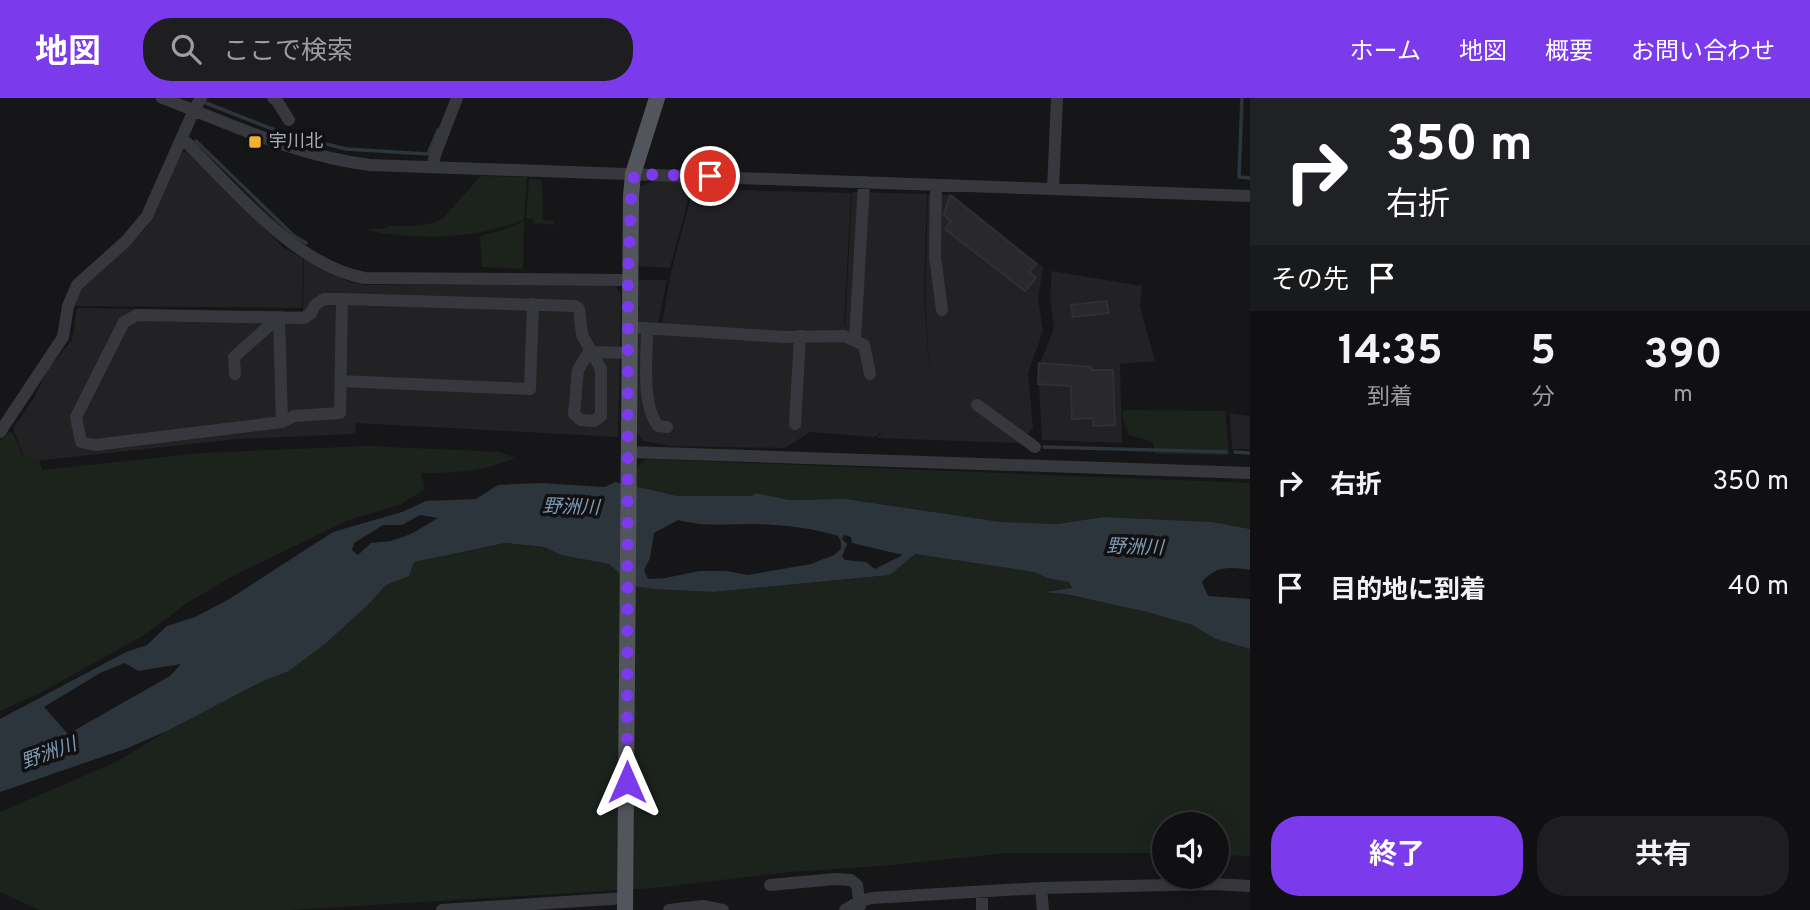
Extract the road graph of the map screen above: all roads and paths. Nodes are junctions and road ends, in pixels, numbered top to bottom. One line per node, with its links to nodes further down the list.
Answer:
1 (162, 98): 7 (street)
2 (201, 98): 7 (street)
3 (273, 98): 8 (street)
4 (457, 98): 10 (street)
5 (657, 98): 11 (main road)
6 (1057, 98): 14 (street)
7 (194, 110): 9 (street); 10 (street)
8 (289, 120)
9 (182, 138): 16 (street); 34 (street)
10 (432, 167): 11 (street)
11 (634, 174): 12 (street); 16 (main road)
12 (863, 182): 13 (street); 24 (street)
13 (936, 185): 14 (street); 19 (street)
14 (1053, 189): 15 (street)
15 (1250, 196)
16 (628, 280): 21 (main road)
17 (342, 299): 18 (street); 20 (street); 29 (street)
18 (533, 304): 25 (street); 29 (street)
19 (942, 310)
20 (279, 317): 27 (street); 31 (street); 31 (street)
21 (628, 327): 22 (street); 26 (main road)
22 (647, 328): 23 (street); 33 (street)
23 (800, 336): 24 (street); 32 (street)
24 (855, 340): 28 (street)
25 (589, 352): 25 (street); 26 (street)
26 (628, 353): 36 (main road)
27 (235, 374)
28 (870, 374)
29 (340, 381): 31 (street)
30 (976, 405): 35 (street)
31 (282, 422)
32 (795, 424)
33 (667, 427)
34 (0, 432)
35 (1035, 447)
36 (628, 459): 37 (street); 43 (main road)
37 (1250, 474)
38 (770, 885): 44 (street)
39 (1250, 886): 40 (street)
40 (1041, 888): 41 (street); 51 (street)
41 (982, 892): 42 (street); 50 (street)
42 (919, 895): 44 (street); 49 (street)
43 (625, 904): 45 (street)
44 (860, 906): 48 (street)
45 (442, 910)
46 (669, 910): 47 (street)
47 (723, 910)
48 (845, 910)
49 (920, 910)
50 (982, 910)
51 (1042, 910)

